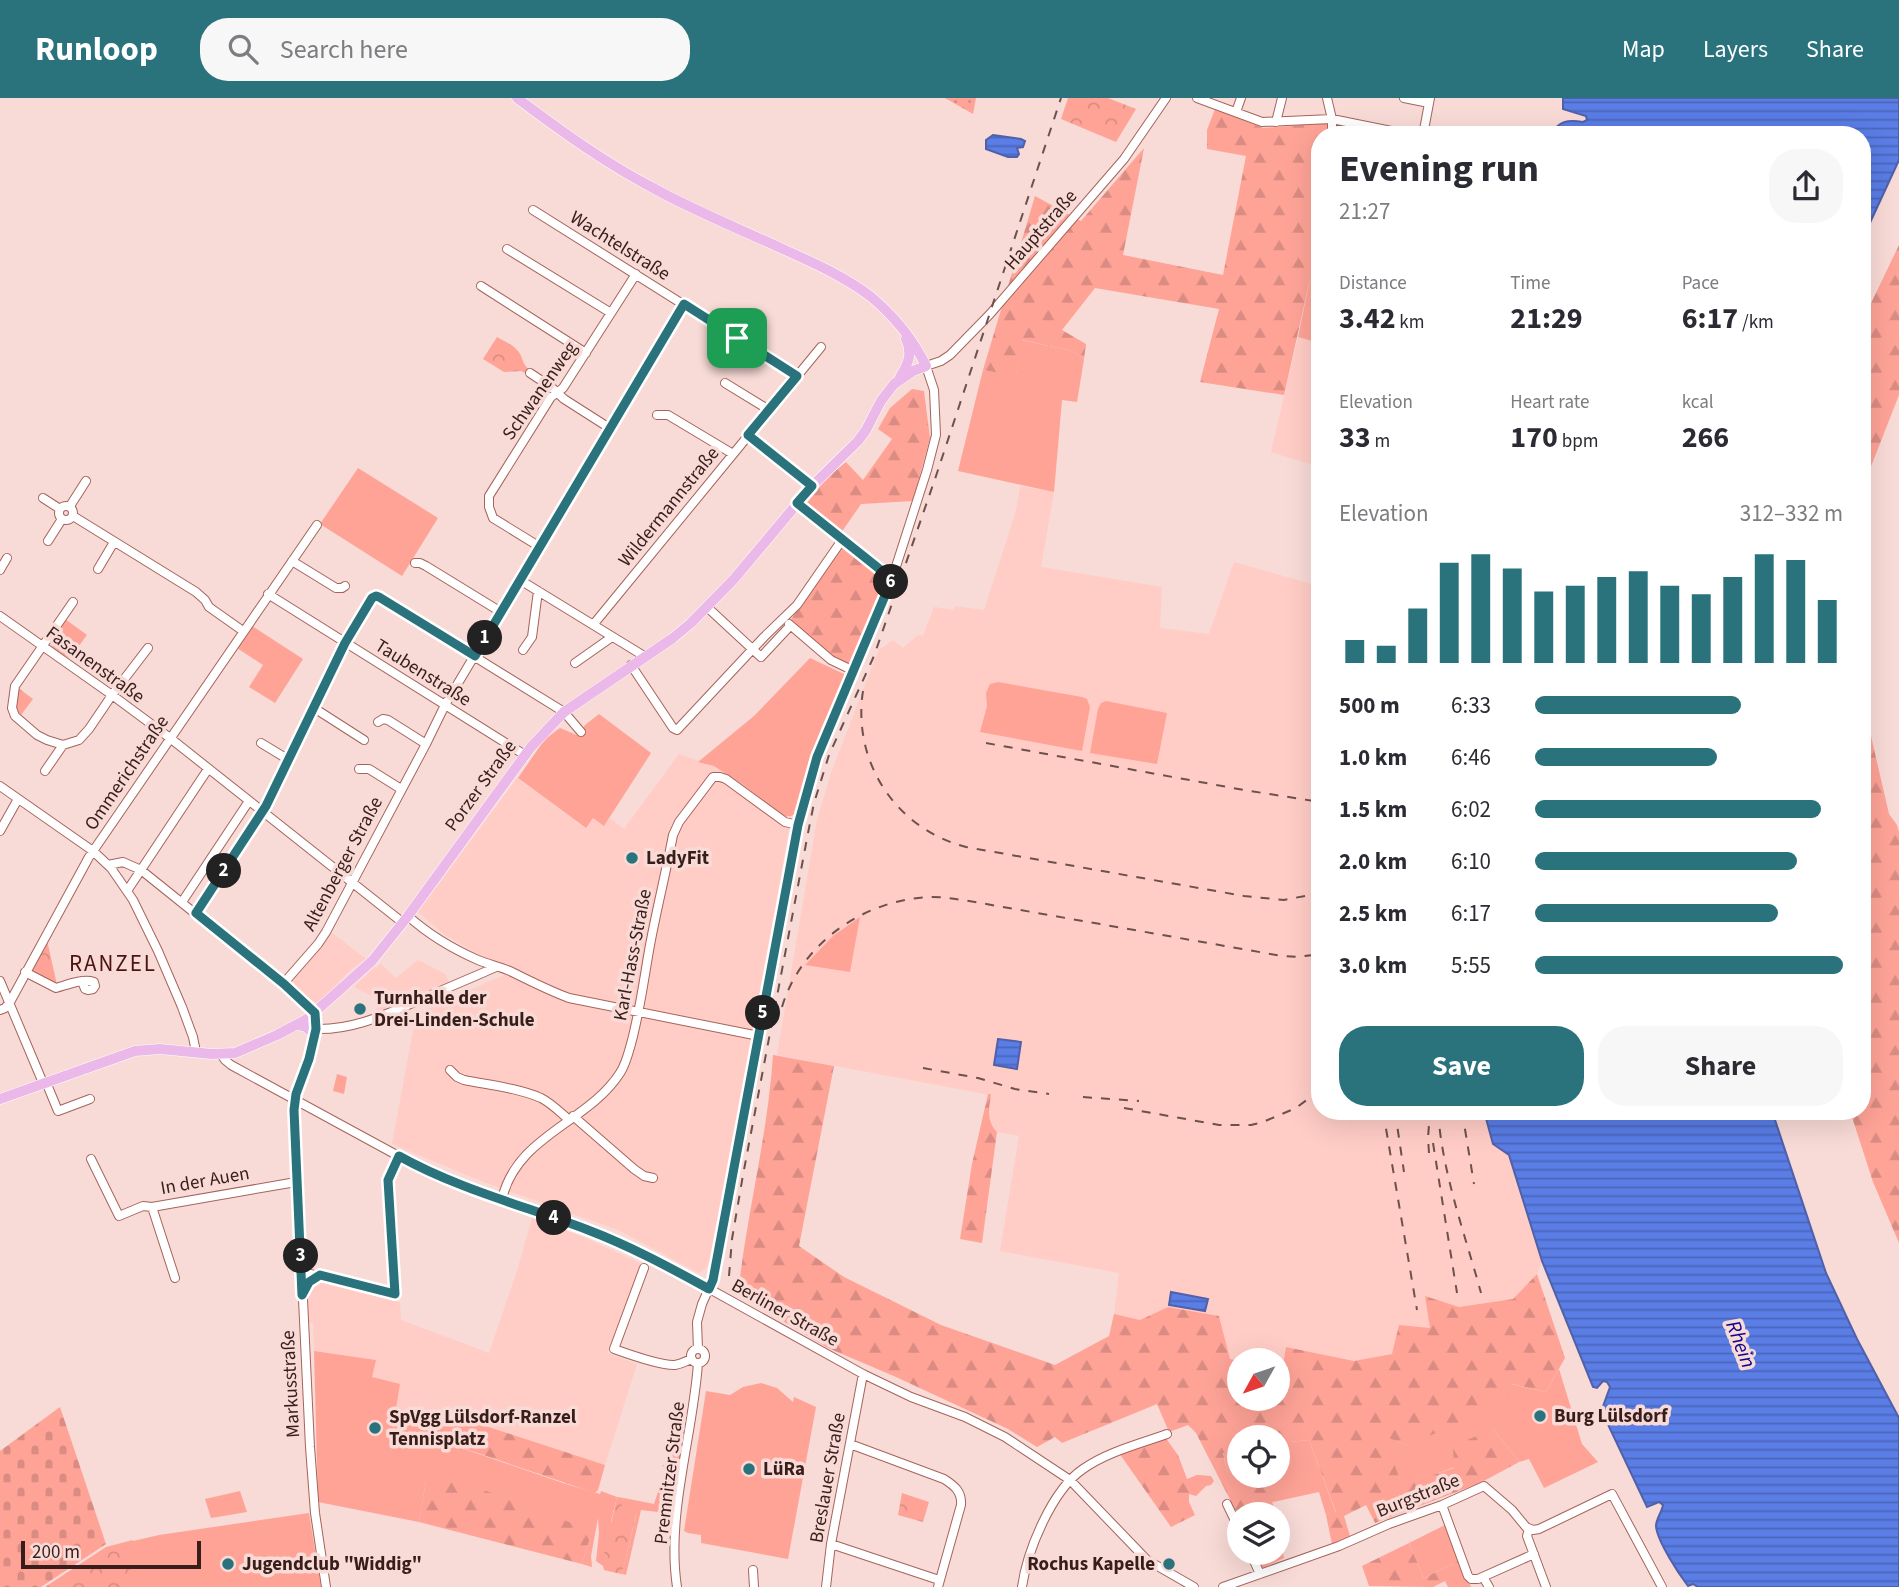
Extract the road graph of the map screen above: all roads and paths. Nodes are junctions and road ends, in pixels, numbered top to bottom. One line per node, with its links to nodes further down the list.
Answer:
1 (517, 98): 22 (main road)
2 (1166, 98): 3 (street); 25 (street, Hauptstraße)
3 (1174, 98)
4 (1201, 98): 10 (street)
5 (1241, 98): 10 (street)
6 (1282, 98): 12 (street)
7 (1327, 98): 11 (street)
8 (1404, 98): 9 (street)
9 (1430, 101): 15 (street)
10 (1236, 112): 12 (street)
11 (1332, 119): 12 (street); 13 (street); 14 (street)
12 (1276, 122)
13 (1332, 126)
14 (1367, 126)
15 (1425, 126)
16 (533, 210): 18 (street, Wachtelstraße)
17 (507, 248): 21 (street)
18 (636, 274): 20 (street, Wachtelstraße); 21 (street, Schwanenweg)
19 (481, 286): 24 (street)
20 (684, 304): 27 (street, Wachtelstraße); 33 (street, Altenberger Straße)
21 (611, 313): 24 (street, Schwanenweg)
22 (900, 326): 25 (main road); 28 (main road)
23 (821, 347): 27 (street, Wildermannstraße)
24 (586, 353): 30 (street, Schwanenweg)
25 (926, 366): 28 (main road, Porzer Straße); 54 (street, Premnitzer Straße)
26 (530, 373): 30 (street)
27 (797, 376): 31 (street, Wildermannstraße)
28 (898, 380): 37 (main road, Porzer Straße)
29 (725, 383): 31 (street)
30 (558, 392): 33 (street); 48 (street, Schwanenweg)
31 (769, 410): 34 (street, Wildermannstraße)
32 (657, 415): 35 (street)
33 (611, 429): 48 (street, Altenberger Straße)
34 (748, 435): 35 (street, Wildermannstraße); 37 (street)
35 (733, 454): 64 (street, Wildermannstraße)
36 (86, 481): 40 (street)
37 (812, 486): 39 (main road, Porzer Straße)
38 (43, 498): 41 (street)
39 (797, 503): 45 (street); 60 (main road, Porzer Straße)
40 (70, 506): 41 (street); 42 (street)
41 (60, 509): 43 (street)
42 (73, 516): 43 (street); 47 (street)
43 (62, 519): 46 (street)
44 (317, 525): 50 (street, Ommerichstraße)
45 (842, 540): 54 (street); 63 (street)
46 (48, 541)
47 (114, 542): 52 (street); 66 (street)
48 (540, 547): 55 (street, Altenberger Straße)
49 (7, 558): 53 (street)
50 (292, 561): 56 (street); 58 (street, Ommerichstraße)
51 (415, 563): 61 (street)
52 (98, 569)
53 (0, 570)
54 (892, 579): 77 (street, Premnitzer Straße)
55 (520, 580): 57 (street); 61 (street, Altenberger Straße)
56 (345, 586)
57 (538, 591): 64 (street); 72 (street)
58 (268, 594): 66 (street, Ommerichstraße); 68 (street, Taubenstraße)
59 (73, 603): 69 (street)
60 (708, 607): 71 (street); 74 (main road, Porzer Straße)
61 (501, 612): 73 (street, Altenberger Straße)
62 (0, 616): 69 (street, Fasanenstraße)
63 (782, 620): 65 (street); 71 (street)
64 (593, 625): 67 (street)
65 (790, 626): 71 (street); 77 (street)
66 (243, 631): 84 (street, Ommerichstraße)
67 (612, 637): 74 (street); 75 (street)
68 (345, 643): 73 (street); 79 (street, Taubenstraße); 80 (street)
69 (42, 646): 78 (street, Fasanenstraße); 88 (street)
70 (148, 648): 78 (street)
71 (752, 649): 76 (street)
72 (523, 650)
73 (475, 656): 79 (street, Altenberger Straße); 81 (street)
74 (644, 656): 76 (main road, Porzer Straße)
75 (575, 663)
76 (631, 665): 81 (main road, Porzer Straße)
77 (854, 671): 99 (street, Premnitzer Straße)
78 (112, 695): 84 (street, Fasanenstraße); 88 (street)
79 (445, 705): 87 (street, Altenberger Straße); 89 (street, Taubenstraße)
80 (314, 708): 85 (street); 90 (street)
81 (564, 712): 83 (street); 89 (main road, Porzer Straße)
82 (378, 722): 87 (street)
83 (581, 732)
84 (170, 738): 91 (street, Fasanenstraße); 101 (street, Ommerichstraße)
85 (364, 740)
86 (261, 743): 90 (street)
87 (426, 744): 95 (street, Altenberger Straße)
88 (63, 745): 93 (street)
89 (525, 755): 108 (main road, Porzer Straße)
90 (289, 761): 98 (street)
91 (208, 769): 97 (street, Fasanenstraße); 103 (street)
92 (359, 769): 95 (street, Altenberger Straße)
93 (45, 771)
94 (0, 786): 96 (street)
95 (401, 789): 104 (street, Altenberger Straße)
96 (18, 799): 100 (street); 101 (street)
97 (249, 801): 98 (street, Fasanenstraße); 106 (street)
98 (263, 811): 104 (street, Fasanenstraße); 107 (street)
99 (798, 825): 116 (street, Karl-Hass-Straße); 120 (street, Premnitzer Straße)
100 (0, 831)
101 (93, 851): 102 (street); 110 (street, Ommerichstraße)
102 (108, 864): 103 (street); 105 (street)
103 (141, 870): 105 (street); 106 (street)
104 (351, 881): 108 (street, Fasanenstraße); 113 (street, Altenberger Straße)
105 (127, 891): 121 (street)
106 (182, 902): 107 (street)
107 (196, 913): 113 (street)
108 (405, 919): 109 (street, Fasanenstraße); 117 (main road, Porzer Straße)
109 (496, 967): 116 (street, Fasanenstraße); 119 (street)
110 (25, 972): 111 (street); 114 (street, Ommerichstraße)
111 (82, 981)
112 (0, 982): 114 (street)
113 (284, 984): 117 (street)
114 (10, 1002): 115 (street, Ommerichstraße); 124 (street)
115 (0, 1010)
116 (639, 1011): 120 (street, Fasanenstraße); 128 (street, Karl-Hass-Straße)
117 (315, 1013): 118 (main road, Porzer Straße); 119 (street, Markusstraße)
118 (297, 1025): 119 (main road); 122 (main road, Porzer Straße)
119 (315, 1032): 126 (street, Markusstraße)
120 (759, 1036): 139 (street, Premnitzer Straße)
121 (196, 1052): 122 (main road, Porzer Straße); 124 (main road, Porzer Straße)
122 (221, 1054): 126 (street, Berliner Straße)
123 (450, 1070): 128 (street)
124 (45, 1083): 125 (main road, Porzer Straße); 127 (street)
125 (0, 1099)
126 (296, 1099): 129 (street, Berliner Straße); 132 (street, Markusstraße)
127 (90, 1100)
128 (571, 1118): 131 (street); 133 (street, Karl-Hass-Straße)
129 (399, 1156): 133 (street, Berliner Straße); 137 (street)
130 (91, 1159): 134 (street)
131 (653, 1178)
132 (296, 1182): 134 (street, In der Auen); 136 (street, Markusstraße)
133 (502, 1199): 139 (street, Berliner Straße)
134 (152, 1207): 138 (street, In der Auen)
135 (644, 1268): 141 (street)
136 (302, 1272): 137 (street); 140 (street, Markusstraße)
137 (320, 1275): 140 (street)
138 (176, 1278)
139 (709, 1289): 141 (street, Premnitzer Straße); 142 (street, Berliner Straße)
140 (302, 1295): 155 (street, Markusstraße)
141 (695, 1361): 156 (street, Premnitzer Straße)
142 (863, 1374): 144 (street, Breslauer Straße); 145 (street, Berliner Straße)
143 (1167, 1434): 145 (street)
144 (850, 1444): 148 (street, Breslauer Straße); 154 (street)
145 (1070, 1480): 159 (street); 160 (street, Berliner Straße)
146 (1442, 1504): 147 (street, Burgstraße); 152 (street, Burgstraße); 153 (street)
147 (1530, 1529): 149 (street); 164 (street)
148 (831, 1544): 154 (street); 158 (street, Breslauer Straße)
149 (1534, 1554): 153 (street); 163 (street)
150 (1256, 1565): 152 (street)
151 (752, 1570): 157 (street)
152 (1260, 1574): 161 (street, Burgstraße)
153 (1483, 1577): 162 (street)
154 (939, 1584)
155 (326, 1587)
156 (677, 1587)
157 (754, 1587)
158 (826, 1587)
159 (1022, 1587)
160 (1194, 1587)
161 (1223, 1587)
162 (1489, 1587)
163 (1546, 1587)
164 (1662, 1587)

